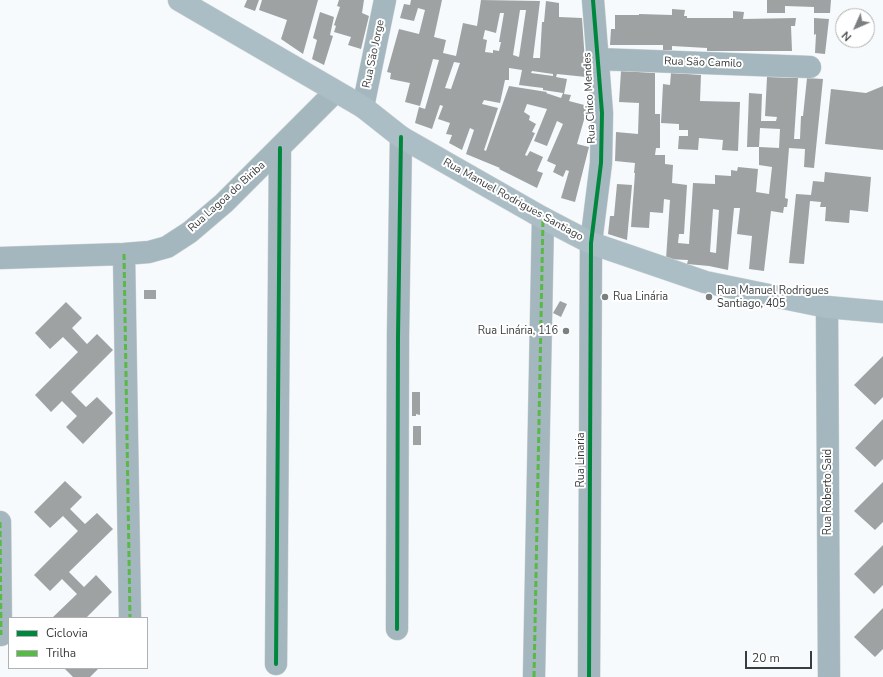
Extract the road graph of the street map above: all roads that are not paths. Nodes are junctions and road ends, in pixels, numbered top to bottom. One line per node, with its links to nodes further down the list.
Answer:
1 (179, 0): 6 (main road, Rua Manuel Rodrigues Santiago)
2 (385, 0): 7 (street, Rua São Jorge)
3 (593, 0): 4 (street, Rua Chico Mendes)
4 (597, 59): 5 (street, Rua São Camilo); 11 (street, Rua Chico Mendes)
5 (810, 67)
6 (335, 92): 7 (main road, Rua Manuel Rodrigues Santiago); 9 (street, Rua Lagoa do Biriba)
7 (363, 108): 8 (main road, Rua Manuel Rodrigues Santiago)
8 (401, 137): 10 (main road, Rua Manuel Rodrigues Santiago); 18 (street)
9 (280, 148): 12 (street, Rua Lagoa do Biriba); 20 (street)
10 (543, 218): 11 (main road, Rua Manuel Rodrigues Santiago); 21 (street)
11 (591, 243): 14 (main road, Rua Manuel Rodrigues Santiago); 22 (street, Rua Linaria)
12 (124, 254): 13 (street, Rua Lagoa do Biriba); 17 (street)
13 (0, 258)
14 (827, 307): 15 (main road, Rua Manuel Rodrigues Santiago); 23 (street, Rua Roberto Said)
15 (883, 312)
16 (0, 522): 19 (street)
17 (130, 617)
18 (397, 629)
19 (1, 635)
20 (276, 664)
21 (534, 677)
22 (589, 677)
23 (829, 677)

